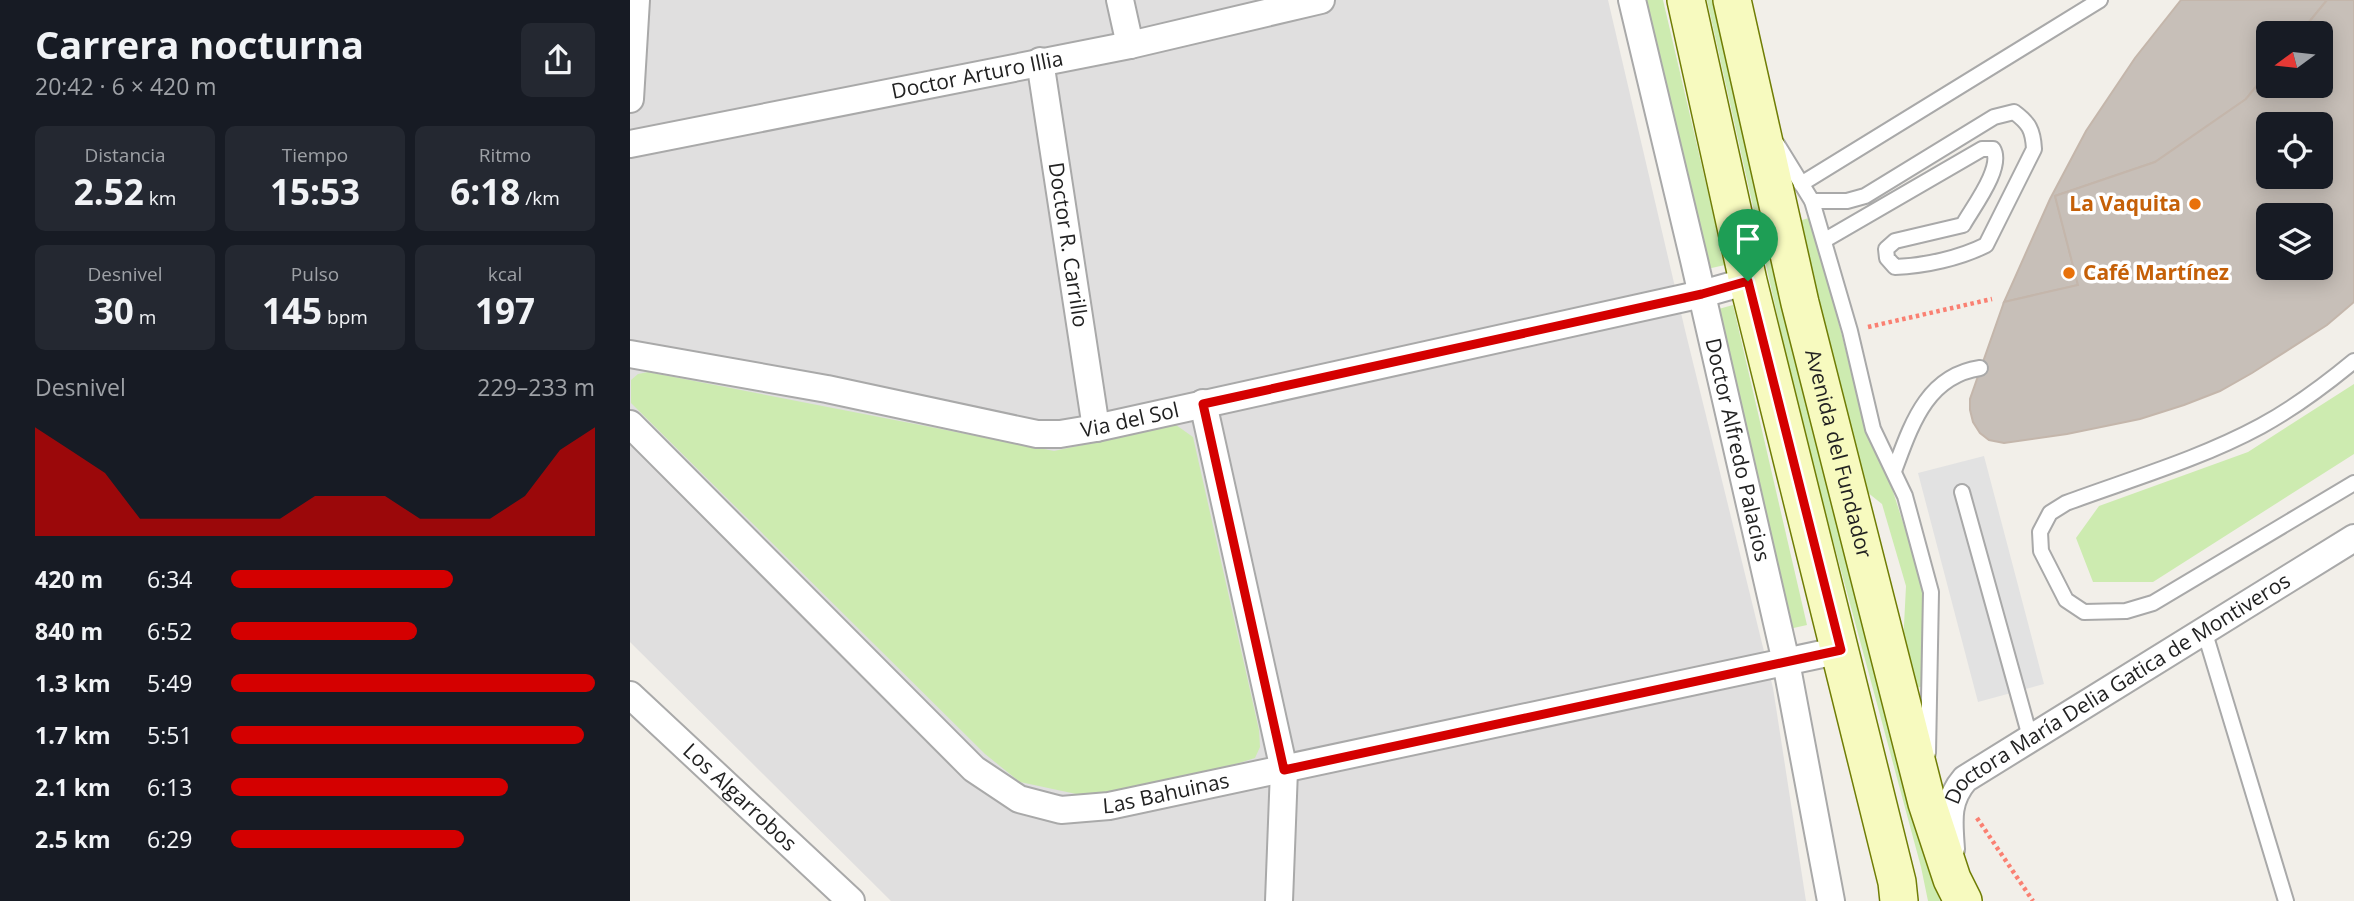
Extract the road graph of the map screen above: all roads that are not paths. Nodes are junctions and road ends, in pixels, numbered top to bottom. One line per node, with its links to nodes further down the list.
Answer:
1 (636, 0): 10 (street)
2 (1119, 0): 8 (street)
3 (1321, 0): 8 (street, Doctor Arturo Illia)
4 (1632, 0): 17 (street, Doctor Alfredo Palacios)
5 (1686, 0): 16 (main road)
6 (1732, 0): 11 (main road, Avenida del Fundador)
7 (2100, 0): 13 (lane)
8 (1130, 45): 9 (street, Doctor Arturo Illia)
9 (1040, 61): 12 (street, Doctor Arturo Illia); 23 (street, Doctor R. Carrillo)
10 (630, 99)
11 (1756, 108): 13 (lane); 34 (main road, Avenida del Fundador)
12 (630, 144)
13 (1801, 184): 14 (lane)
14 (1812, 201): 15 (lane); 15 (lane)
15 (1825, 240): 24 (lane)
16 (1748, 281): 17 (street, Via del Sol); 29 (main road)
17 (1702, 294): 21 (street, Via del Sol); 30 (street, Doctor Alfredo Palacios)
18 (630, 354): 23 (street, Via del Sol)
19 (2354, 361): 25 (lane)
20 (1980, 368): 24 (lane)
21 (1203, 404): 23 (street, Via del Sol); 33 (street)
22 (630, 424): 33 (street, Las Bahuinas)
23 (1096, 428)
24 (1895, 471): 34 (lane)
25 (2354, 483)
26 (1962, 492): 32 (lane)
27 (2354, 538): 28 (street, Doctora María Delia Gatica de Montiveros)
28 (2204, 630): 32 (street, Doctora María Delia Gatica de Montiveros); 40 (lane)
29 (1841, 650): 30 (street, Las Bahuinas); 39 (main road)
30 (1786, 662): 33 (street, Las Bahuinas); 38 (street, Doctor Alfredo Palacios)
31 (630, 695): 36 (street, Los Algarrobos)
32 (2029, 737): 34 (street, Doctora María Delia Gatica de Montiveros)
33 (1284, 770): 37 (street)
34 (1942, 796): 35 (main road, Avenida del Fundador)
35 (1958, 890)
36 (850, 901)
37 (1279, 901)
38 (1831, 901)
39 (1899, 901)
40 (2286, 901)

